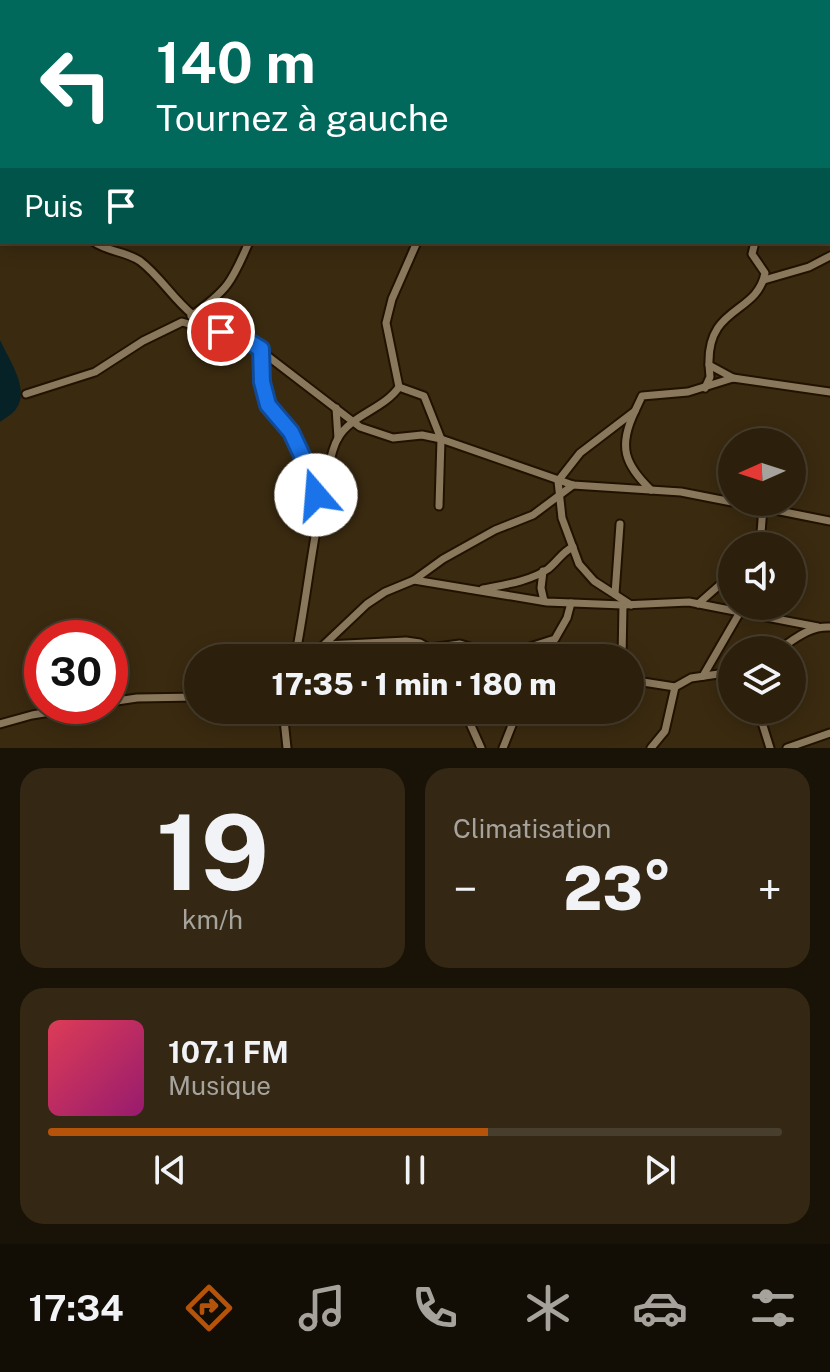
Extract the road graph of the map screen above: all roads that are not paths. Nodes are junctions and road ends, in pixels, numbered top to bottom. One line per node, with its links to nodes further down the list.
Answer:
1 (99, 244): 7 (street)
2 (248, 244): 7 (street)
3 (416, 244): 13 (street)
4 (754, 244): 6 (street)
5 (830, 256): 6 (street)
6 (764, 280): 11 (street)
7 (193, 315): 8 (street); 9 (street)
8 (182, 322): 9 (street); 16 (street)
9 (195, 324): 10 (street)
10 (261, 349): 17 (street); 28 (street)
11 (709, 365): 12 (street); 14 (street)
12 (733, 378): 14 (street); 15 (street)
13 (399, 387): 19 (street); 21 (street)
14 (705, 388): 18 (street)
15 (830, 392)
16 (26, 394)
17 (336, 408): 19 (street); 20 (street)
18 (635, 411): 22 (street); 24 (street)
19 (354, 422): 20 (street); 21 (street)
20 (338, 438): 28 (street)
21 (441, 439): 22 (street); 27 (street)
22 (558, 481): 23 (street); 25 (street)
23 (573, 485): 24 (street); 25 (street)
24 (651, 490): 26 (street)
25 (559, 495): 32 (street); 34 (street)
26 (718, 500)
27 (439, 506)
28 (319, 511): 48 (street)
29 (806, 516): 30 (street)
30 (830, 521)
31 (620, 524): 37 (street)
32 (573, 547): 33 (street); 37 (street)
33 (543, 571): 36 (street); 38 (street)
34 (414, 580): 36 (street); 49 (street)
35 (718, 586): 40 (street)
36 (477, 590): 38 (street)
37 (615, 594): 41 (street)
38 (544, 601): 39 (street)
39 (571, 603): 41 (street); 52 (street)
40 (698, 604): 41 (street); 42 (street)
41 (627, 605): 53 (street)
42 (718, 606)
43 (735, 620): 55 (street)
44 (788, 620): 45 (street)
45 (818, 627): 46 (street); 47 (street)
46 (830, 627)
47 (802, 636)
48 (297, 644)
49 (327, 644)
50 (346, 644): 51 (street)
51 (415, 644)
52 (539, 644)
53 (623, 644)
54 (718, 674): 55 (street)
55 (703, 676): 57 (street)
56 (644, 682): 57 (street)
57 (675, 687): 70 (street)
58 (184, 697): 59 (street)
59 (128, 699)
60 (24, 719): 61 (street)
61 (0, 724)
62 (282, 724): 67 (street)
63 (470, 724): 68 (street)
64 (512, 724): 69 (street)
65 (762, 724): 71 (street)
66 (830, 733): 72 (street)
67 (287, 748)
68 (481, 748)
69 (503, 748)
70 (651, 748)
71 (770, 748)
72 (787, 748)

